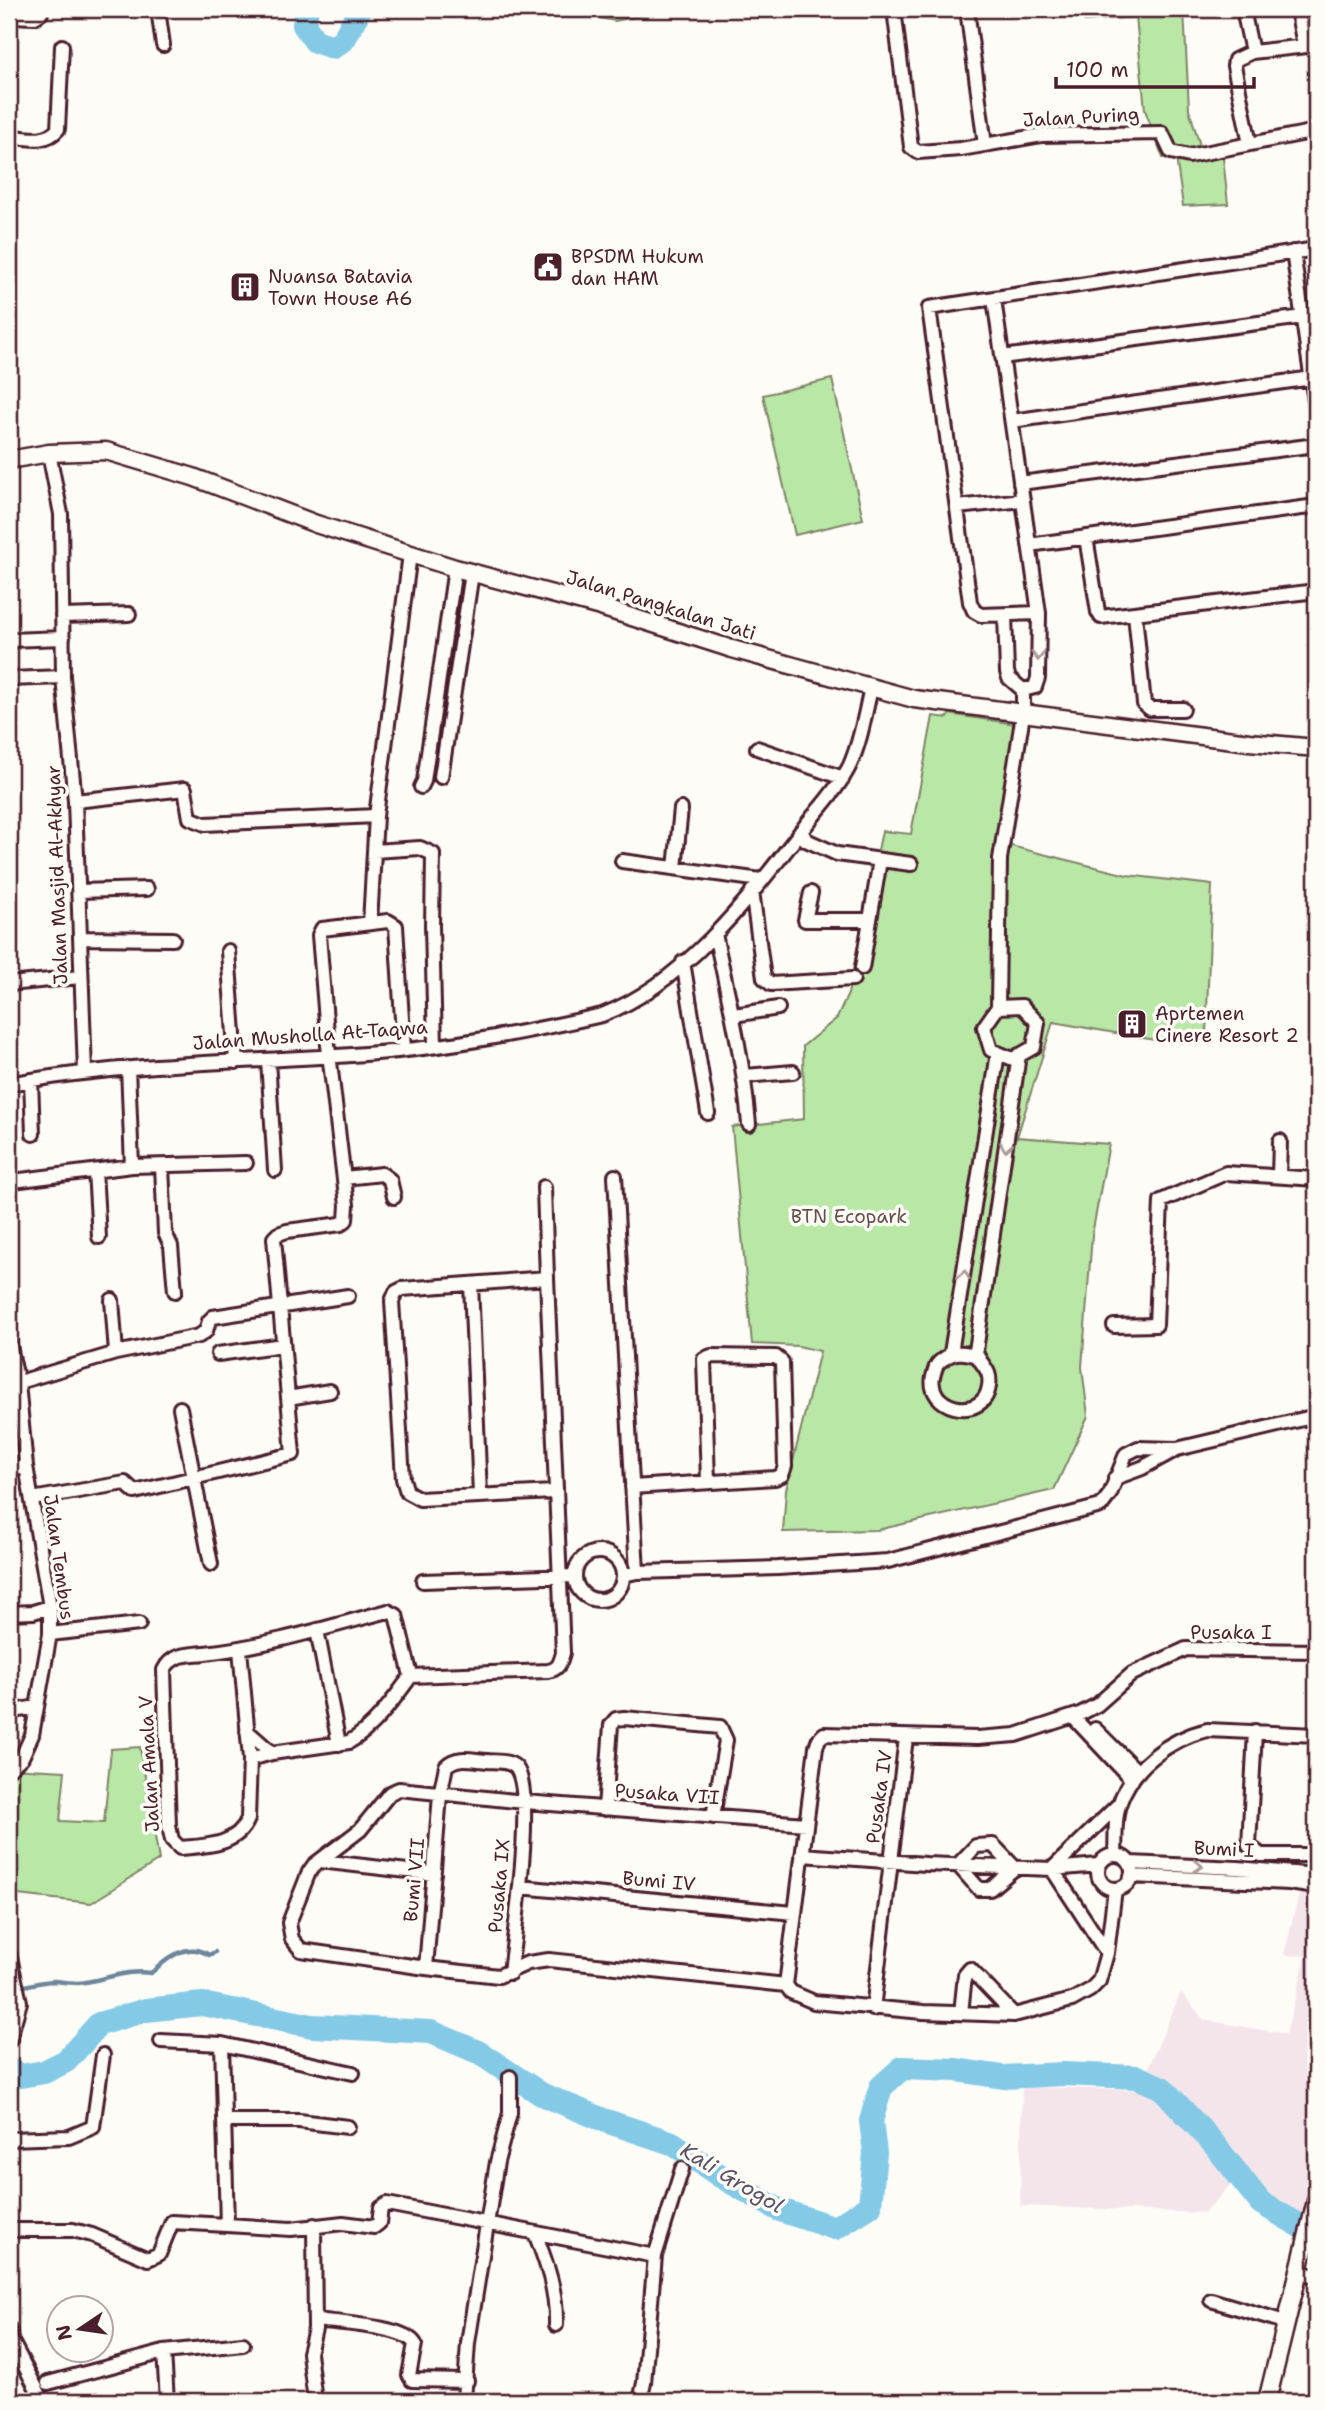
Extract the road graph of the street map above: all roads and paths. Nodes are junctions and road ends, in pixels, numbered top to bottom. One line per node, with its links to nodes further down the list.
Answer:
1 (42, 9): 7 (street)
2 (158, 9): 8 (street)
3 (894, 9): 15 (street, Jalan Puring)
4 (967, 9): 15 (street)
5 (1243, 9): 11 (street)
6 (1297, 9): 9 (street)
7 (9, 16)
8 (163, 45)
9 (1310, 45): 11 (street)
10 (62, 46): 13 (street)
11 (1252, 52): 14 (street)
12 (1316, 131): 14 (street, Jalan Puring)
13 (9, 136)
14 (1250, 144): 15 (street, Jalan Puring)
15 (985, 145)
16 (1316, 249): 17 (street)
17 (1293, 252): 18 (street); 19 (street)
18 (994, 299): 20 (street); 30 (street)
19 (1303, 317): 20 (street); 21 (street)
20 (1002, 357): 23 (street)
21 (1312, 378): 22 (street); 23 (street)
22 (1316, 409)
23 (1012, 421): 27 (street)
24 (1316, 445): 27 (street)
25 (49, 453): 26 (main road, Jalan Pangkalan Jati); 33 (main road, Jalan Pangkalan Jati); 41 (street, Jalan Masjid Al-Akhyar)
26 (9, 460)
27 (1020, 483): 28 (street)
28 (1023, 500): 30 (street); 32 (street)
29 (1316, 506): 31 (street)
30 (957, 507): 40 (street)
31 (1086, 537): 32 (street); 39 (street)
32 (1029, 545): 37 (street)
33 (410, 554): 34 (main road, Jalan Pangkalan Jati); 57 (street)
34 (455, 568): 35 (main road, Jalan Pangkalan Jati); 54 (street)
35 (472, 573): 46 (main road, Jalan Pangkalan Jati); 52 (street)
36 (1316, 591): 39 (street)
37 (1039, 613): 40 (street); 47 (street, one-way to 47)
38 (129, 614): 41 (street)
39 (1135, 614): 48 (street)
40 (1005, 615): 47 (street)
41 (62, 616): 42 (street, Jalan Masjid Al-Akhyar)
42 (63, 638): 43 (street); 44 (street, Jalan Masjid Al-Akhyar)
43 (9, 640)
44 (63, 677): 45 (street); 55 (street, Jalan Masjid Al-Akhyar)
45 (9, 678)
46 (871, 688): 49 (main road, Jalan Pangkalan Jati); 53 (street, Jalan Musholla At-Taqwa)
47 (1023, 690): 49 (street)
48 (1183, 709)
49 (1023, 714): 51 (main road, Jalan Pangkalan Jati); 80 (street)
50 (757, 748): 53 (street)
51 (1316, 748)
52 (441, 777)
53 (843, 778): 58 (street, Jalan Musholla At-Taqwa)
54 (421, 787)
55 (75, 801): 57 (street); 66 (street, Jalan Masjid Al-Akhyar)
56 (681, 809): 63 (street)
57 (376, 816): 59 (street)
58 (801, 831): 60 (street); 64 (street, Jalan Musholla At-Taqwa)
59 (374, 850): 70 (street); 83 (street)
60 (880, 860): 62 (street); 69 (street)
61 (622, 861): 63 (street)
62 (911, 864)
63 (675, 868): 64 (street)
64 (761, 880): 67 (street, Jalan Musholla At-Taqwa)
65 (147, 889): 66 (street)
66 (79, 891): 72 (street, Jalan Masjid Al-Akhyar)
67 (752, 891): 71 (street, Jalan Musholla At-Taqwa); 78 (street)
68 (811, 893): 69 (street)
69 (868, 920): 76 (street)
70 (370, 923): 84 (street); 87 (street)
71 (715, 934): 75 (street, Jalan Musholla At-Taqwa); 82 (street)
72 (80, 938): 73 (street); 77 (street, Jalan Masjid Al-Akhyar)
73 (173, 939)
74 (228, 951): 89 (street)
75 (683, 962): 83 (street, Jalan Musholla At-Taqwa); 98 (street)
76 (862, 968)
77 (80, 977): 79 (street); 91 (street, Jalan Masjid Al-Akhyar)
78 (853, 979)
79 (9, 984)
80 (998, 1007): 85 (street); 86 (street)
81 (778, 1008): 82 (street)
82 (734, 1015): 93 (street)
83 (435, 1045): 84 (street, Jalan Musholla At-Taqwa)
84 (404, 1050): 87 (street, Jalan Musholla At-Taqwa)
85 (998, 1053): 86 (street); 96 (street)
86 (1019, 1055): 97 (street)
87 (330, 1056): 88 (street, Jalan Musholla At-Taqwa); 109 (street)
88 (268, 1060): 89 (street, Jalan Musholla At-Taqwa); 105 (street)
89 (236, 1062): 90 (street, Jalan Musholla At-Taqwa)
90 (128, 1068): 91 (street, Jalan Musholla At-Taqwa); 103 (street)
91 (85, 1072): 94 (street, Jalan Musholla At-Taqwa)
92 (793, 1072): 93 (street)
93 (745, 1076): 99 (street)
94 (31, 1080): 95 (street, Jalan Musholla At-Taqwa); 100 (street)
95 (9, 1084)
96 (990, 1106): 97 (street); 125 (street, one-way to 96)
97 (1012, 1108): 127 (street, one-way to 127)
98 (708, 1113)
99 (749, 1124)
100 (33, 1134)
101 (1280, 1141): 107 (street)
102 (246, 1163): 104 (street)
103 (132, 1166): 104 (street); 106 (street)
104 (162, 1166): 117 (street)
105 (275, 1170)
106 (95, 1171): 111 (street); 114 (street)
107 (1279, 1175): 110 (street); 121 (street)
108 (614, 1176): 139 (street)
109 (344, 1178): 113 (street); 120 (street)
110 (1316, 1179)
111 (13, 1181)
112 (544, 1187): 115 (street)
113 (394, 1197)
114 (99, 1237)
115 (547, 1278): 116 (street); 140 (street)
116 (471, 1284): 141 (street); 141 (street)
117 (175, 1291)
118 (348, 1296): 120 (street)
119 (113, 1300): 124 (street)
120 (281, 1306): 123 (street); 124 (street)
121 (1114, 1326)
122 (9, 1342): 128 (street, Jalan Tembus)
123 (283, 1345): 126 (street); 130 (street)
124 (116, 1353): 128 (street)
125 (951, 1353): 127 (street); 127 (street)
126 (218, 1354)
127 (977, 1356)
128 (13, 1384): 134 (street, Jalan Tembus)
129 (330, 1391): 130 (street)
130 (288, 1398): 136 (street)
131 (180, 1408): 136 (street)
132 (1316, 1416): 133 (street)
133 (1178, 1449): 137 (street); 137 (street)
134 (26, 1466): 135 (street); 142 (street, Jalan Tembus)
135 (9, 1470)
136 (192, 1476): 142 (street); 143 (street)
137 (1115, 1478): 144 (street)
138 (708, 1482): 138 (street); 139 (street)
139 (632, 1487): 144 (street)
140 (554, 1492): 141 (street); 147 (street)
141 (480, 1495)
142 (32, 1499): 149 (street, Jalan Tembus)
143 (211, 1564)
144 (637, 1572): 145 (street)
145 (622, 1575): 146 (street); 146 (street)
146 (574, 1576): 147 (street)
147 (559, 1577): 148 (street); 156 (street)
148 (423, 1581)
149 (50, 1607): 150 (street); 153 (street, Jalan Tembus)
150 (9, 1613)
151 (139, 1624): 153 (street)
152 (317, 1630): 154 (street); 156 (street); 164 (street)
153 (50, 1634): 157 (street, Jalan Tembus)
154 (240, 1649): 160 (street); 166 (street, Jalan Amala V)
155 (1316, 1651): 159 (street, Pusaka I)
156 (411, 1676): 164 (street)
157 (36, 1707): 158 (street); 167 (street, Jalan Tembus)
158 (9, 1712)
159 (1077, 1716): 163 (street, Pusaka I); 168 (street)
160 (247, 1731): 165 (street); 166 (street)
161 (1255, 1731): 162 (street); 168 (street); 177 (street)
162 (1316, 1735)
163 (906, 1738): 174 (street, Pusaka I); 179 (street, Pusaka IV)
164 (339, 1744): 165 (street)
165 (272, 1753): 166 (street)
166 (250, 1759)
167 (9, 1769)
168 (1135, 1776): 171 (street)
169 (440, 1795): 170 (street, Pusaka VII); 170 (street, Bumi VII); 178 (street, Pusaka VII); 185 (street, Bumi VII)
170 (525, 1802): 172 (street, Pusaka VII); 187 (street, Pusaka IX)
171 (1119, 1804): 175 (street); 183 (street)
172 (605, 1808): 173 (street, Pusaka VII); 173 (street)
173 (713, 1817): 174 (street, Pusaka VII)
174 (806, 1824): 176 (street)
175 (1115, 1854): 181 (street); 184 (street)
176 (802, 1855): 179 (street); 190 (street)
177 (1316, 1855)
178 (320, 1861): 185 (street); 193 (street)
179 (890, 1862): 180 (street); 196 (street, Pusaka IV)
180 (958, 1865): 182 (street); 182 (street); 182 (street)
181 (1099, 1865): 183 (street); 189 (street)
182 (1015, 1868): 183 (street)
183 (1052, 1869): 192 (street)
184 (1130, 1870): 186 (street, Bumi I, one-way to 186); 188 (street, Bumi I); 189 (street)
185 (434, 1874): 193 (street, Bumi VII)
186 (1316, 1875)
187 (520, 1887): 190 (street, Bumi IV); 194 (street, Pusaka IX)
188 (1316, 1887)
189 (1115, 1889): 192 (street)
190 (794, 1913): 195 (street)
191 (9, 1953): 199 (street)
192 (1107, 1953): 198 (street)
193 (426, 1968): 194 (street)
194 (510, 1973): 195 (street)
195 (786, 1985): 196 (street)
196 (873, 2009): 197 (street)
197 (961, 2013): 198 (street); 198 (street)
198 (1014, 2015)
199 (9, 2041)
200 (161, 2041): 201 (street)
201 (222, 2045): 203 (street); 205 (street)
202 (103, 2055): 207 (street)
203 (352, 2073)
204 (510, 2077): 212 (street)
205 (225, 2121): 206 (street); 210 (street)
206 (348, 2127)
207 (9, 2139)
208 (682, 2169): 215 (street)
209 (1316, 2202): 216 (main road)
210 (227, 2225): 211 (street); 213 (street)
211 (314, 2225): 212 (street); 219 (street)
212 (488, 2225): 214 (street); 225 (street)
213 (9, 2230)
214 (535, 2234): 215 (street); 221 (street)
215 (655, 2256): 232 (street)
216 (1298, 2272): 217 (street); 220 (main road)
217 (1316, 2276)
218 (1211, 2300): 220 (street)
219 (316, 2320): 225 (street); 230 (street)
220 (1285, 2322): 233 (main road)
221 (556, 2325)
222 (9, 2329): 227 (street)
223 (243, 2344): 224 (street)
224 (164, 2352): 226 (street); 229 (street)
225 (467, 2381): 231 (street)
226 (48, 2383)
227 (42, 2400): 228 (street)
228 (24, 2401)
229 (167, 2401)
230 (315, 2401)
231 (464, 2401)
232 (640, 2401)
233 (1266, 2401)

